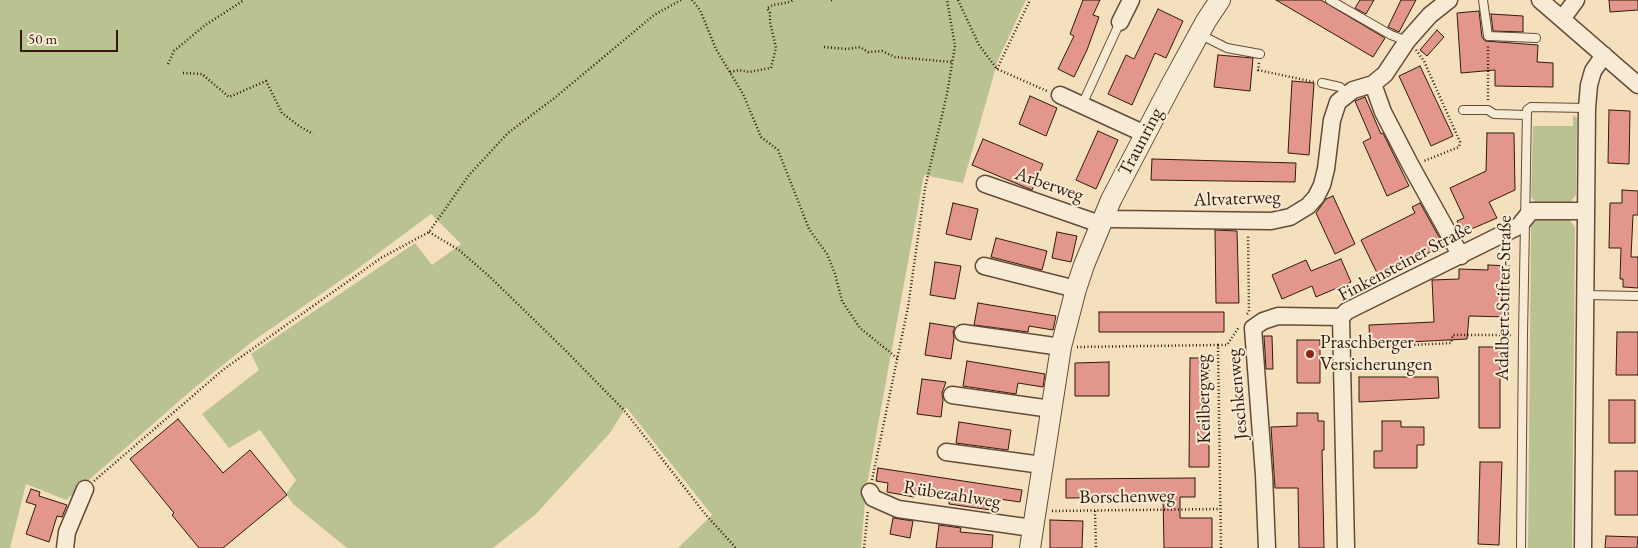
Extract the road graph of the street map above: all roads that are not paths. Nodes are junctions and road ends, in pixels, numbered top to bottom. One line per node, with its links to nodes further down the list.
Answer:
1 (1131, 0): 9 (street)
2 (1220, 0): 10 (street, Traunring)
3 (1330, 0): 12 (lane)
4 (1449, 0): 12 (street)
5 (1483, 0): 11 (lane)
6 (1540, 0): 8 (street)
7 (1576, 0): 8 (street)
8 (1562, 19): 14 (street)
9 (1120, 22): 20 (lane)
10 (1199, 34): 13 (lane); 24 (street, Traunring)
11 (1536, 38)
12 (1407, 41): 16 (street)
13 (1260, 54)
14 (1604, 55): 17 (street); 21 (street)
15 (1322, 83): 18 (lane)
16 (1373, 84): 18 (street); 29 (street)
17 (1638, 85)
18 (1347, 94): 28 (street, Altvaterweg)
19 (1060, 95): 20 (street)
20 (1082, 105): 24 (street)
21 (1587, 108): 23 (lane); 26 (street)
22 (1463, 110): 23 (lane)
23 (1527, 116): 27 (lane, Adalbert-Stifter-Straße)
24 (1145, 134): 28 (street, Traunring)
25 (985, 184): 28 (street, Arberweg)
26 (1586, 211): 27 (street, Finkensteiner Straße); 32 (street)
27 (1525, 219): 29 (street, Finkensteiner Straße); 47 (lane, Adalbert-Stifter-Straße)
28 (1102, 220): 31 (street, Traunring)
29 (1461, 256): 34 (street, Finkensteiner Straße)
30 (984, 266): 31 (street)
31 (1076, 289): 36 (street, Traunring)
32 (1586, 295): 33 (lane); 48 (street)
33 (1638, 296)
34 (1341, 317): 45 (street, Jeschkenweg); 46 (street, Finkensteiner Straße)
35 (963, 333): 36 (street)
36 (1061, 347): 38 (street, Traunring)
37 (952, 395): 38 (street)
38 (1051, 408): 40 (street, Traunring)
39 (946, 452): 40 (street)
40 (1042, 464): 43 (street, Traunring)
41 (85, 489): 44 (street)
42 (870, 492): 43 (street, Rübezahlweg)
43 (1032, 529)
44 (65, 548)
45 (1267, 548)
46 (1346, 548)
47 (1521, 548)
48 (1583, 548)

